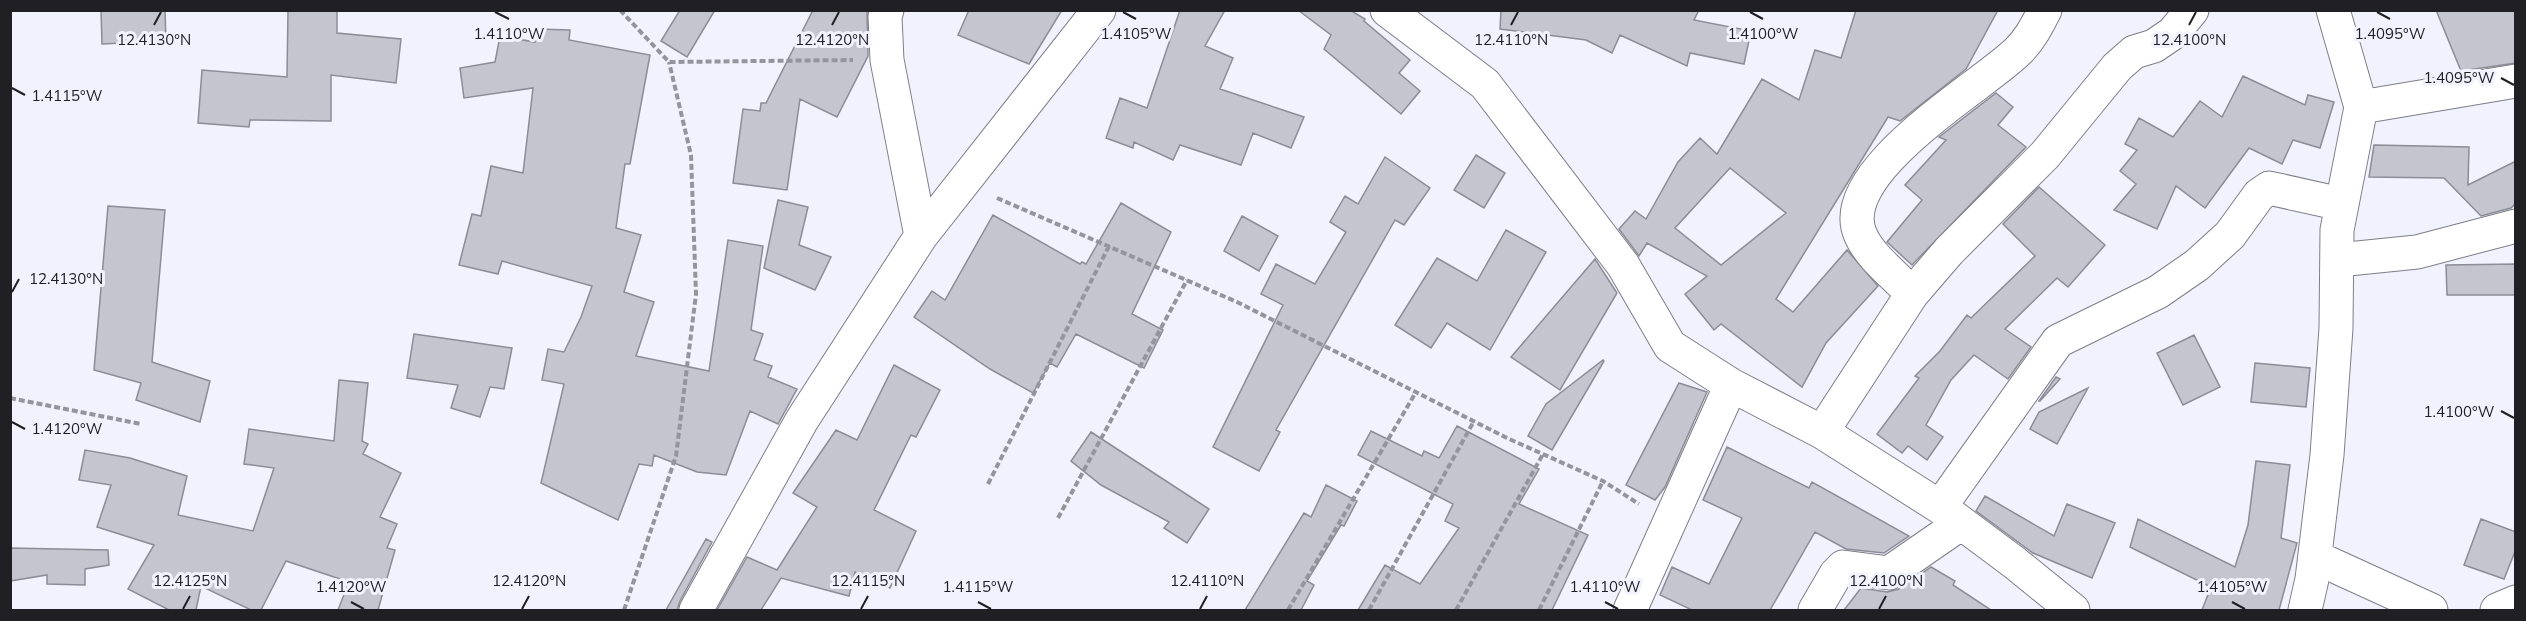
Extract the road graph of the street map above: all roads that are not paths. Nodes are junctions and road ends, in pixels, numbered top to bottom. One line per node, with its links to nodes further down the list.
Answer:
1 (887, 10): 11 (street)
2 (1099, 10): 11 (street)
3 (1387, 10): 14 (street)
4 (2045, 10): 13 (street)
5 (2192, 10): 13 (street)
6 (2333, 10): 8 (street)
7 (2516, 81): 8 (street)
8 (2361, 107): 9 (street)
9 (2341, 204): 12 (street); 16 (street)
10 (2516, 226): 12 (street)
11 (921, 237): 19 (street)
12 (2338, 260): 17 (street)
13 (1912, 294): 15 (street)
14 (1731, 385): 15 (street); 20 (street)
15 (1822, 432): 16 (street)
16 (1950, 515): 21 (street); 22 (street)
17 (2315, 557): 23 (street); 24 (street)
18 (2516, 602): 25 (street)
19 (696, 610)
20 (1630, 610)
21 (1815, 610)
22 (2073, 610)
23 (2305, 610)
24 (2431, 610)
25 (2497, 610)

